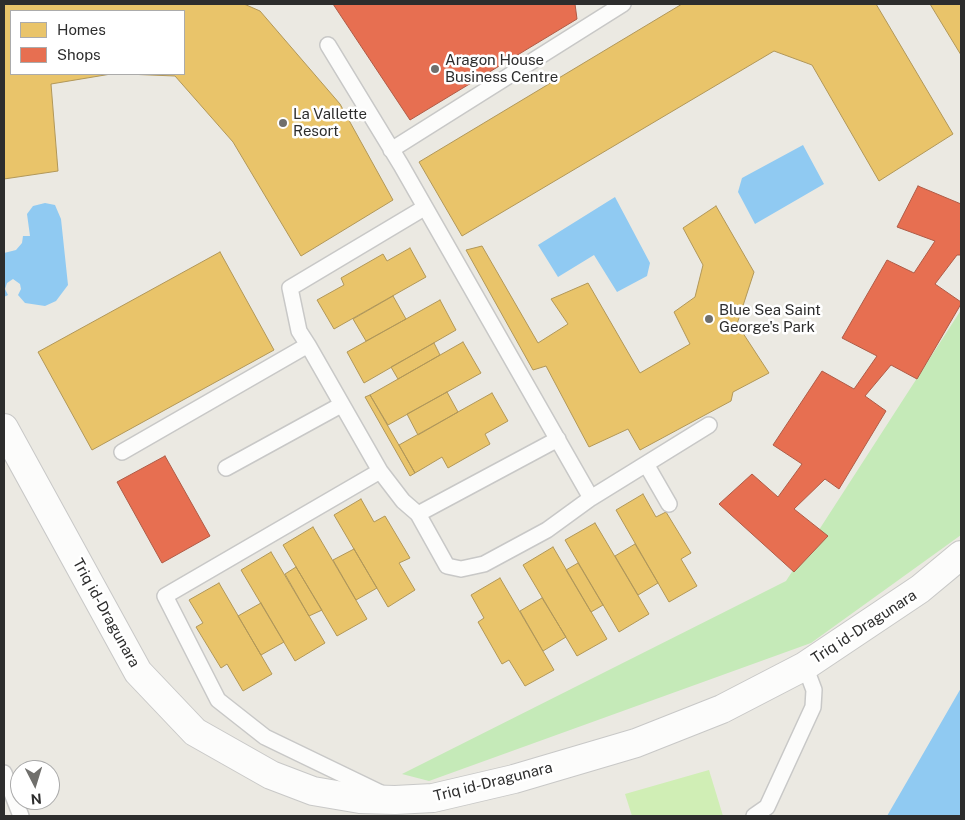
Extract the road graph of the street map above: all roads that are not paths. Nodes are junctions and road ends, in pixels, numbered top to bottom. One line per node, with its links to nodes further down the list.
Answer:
1 (620, 5): 3 (lane)
2 (328, 45): 3 (lane)
3 (391, 150): 4 (lane)
4 (424, 208): 5 (lane); 9 (lane)
5 (308, 345): 6 (lane); 10 (lane)
6 (342, 405): 12 (lane); 13 (lane)
7 (709, 425): 11 (lane)
8 (4, 428): 20 (street, Triq id-Dragunara)
9 (558, 440): 14 (lane); 16 (lane)
10 (122, 452)
11 (646, 464): 14 (lane); 15 (lane)
12 (226, 468)
13 (380, 472): 16 (lane); 20 (lane)
14 (591, 498): 16 (lane)
15 (669, 504)
16 (418, 514)
17 (961, 555): 18 (street, Triq id-Dragunara)
18 (804, 666): 20 (street, Triq id-Dragunara); 22 (lane)
19 (4, 774): 21 (lane)
20 (395, 800)
21 (22, 816)
22 (754, 816)

